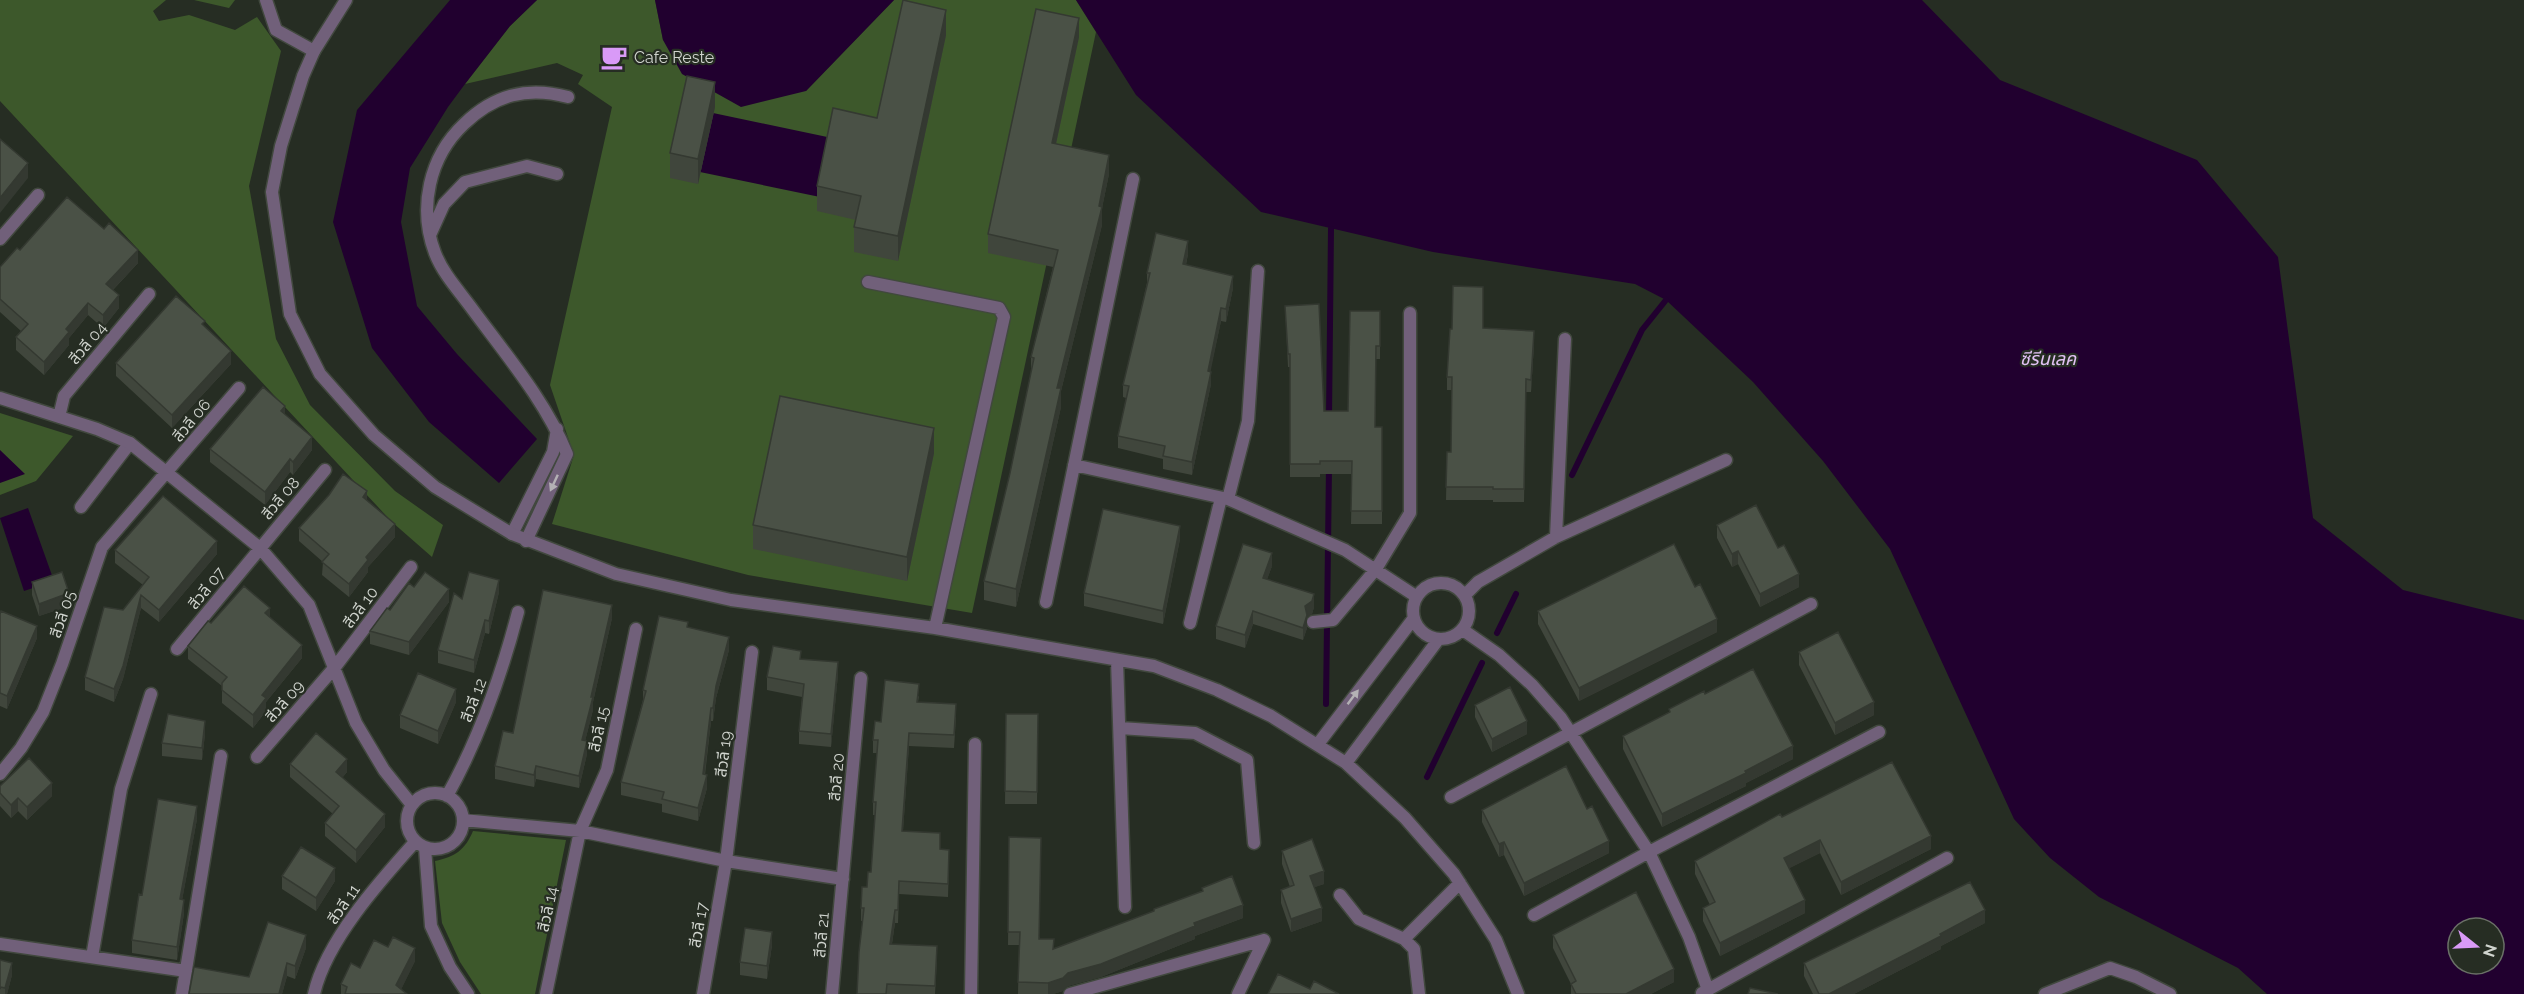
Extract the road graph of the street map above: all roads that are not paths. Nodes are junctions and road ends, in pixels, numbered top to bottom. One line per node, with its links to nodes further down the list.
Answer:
1 (266, 0): 3 (street)
2 (346, 0): 3 (street)
3 (314, 51): 26 (street)
4 (568, 97): 8 (street)
5 (557, 174): 8 (street)
6 (1133, 179): 21 (street)
7 (38, 195): 9 (street)
8 (429, 236): 18 (street)
9 (0, 239)
10 (1258, 271): 24 (street)
11 (868, 282): 40 (street)
12 (149, 294): 17 (street, สีวลี 04)
13 (1410, 313): 31 (street)
14 (1565, 339): 27 (street)
15 (239, 388): 23 (street, สีวลี 06)
16 (0, 398): 17 (street)
17 (59, 417): 19 (street)
18 (557, 429): 26 (street); 28 (street, one-way to 28)
19 (130, 443): 23 (street); 25 (street)
20 (1726, 460): 27 (street)
21 (1074, 465): 24 (street); 34 (street)
22 (325, 470): 29 (street, สีวลี 08)
23 (167, 473): 29 (street); 58 (street, สีวลี 05)
24 (1224, 498): 31 (street); 39 (street)
25 (81, 507)
26 (512, 534): 28 (street)
27 (1553, 539): 32 (street)
28 (526, 541): 40 (street)
29 (260, 548): 44 (street, สีวลี 07); 47 (street)
30 (411, 567): 47 (street, สีวลี 10)
31 (1376, 568): 33 (street); 38 (street)
32 (1465, 595): 33 (street); 42 (street)
33 (1417, 597): 37 (street)
34 (1046, 602)
35 (1810, 604): 52 (street)
36 (518, 612): 59 (street, สีวลี 12)
37 (1414, 618): 43 (street); 54 (street, one-way to 37)
38 (1322, 621)
39 (1190, 623)
40 (936, 628): 46 (street)
41 (636, 629): 63 (street, สีวลี 15)
42 (1463, 630): 43 (street); 52 (street)
43 (1438, 640): 57 (street)
44 (177, 649)
45 (752, 652): 68 (street, สีวลี 19)
46 (1117, 660): 50 (street); 54 (street)
47 (335, 666): 56 (street, สีวลี 09); 61 (street)
48 (861, 678): 69 (street, สีวลี 20)
49 (151, 694): 76 (street)
50 (1120, 728): 64 (street); 72 (street)
51 (1879, 732): 66 (street)
52 (1570, 733): 60 (street); 66 (street)
53 (975, 744): 86 (street)
54 (1318, 744): 57 (street)
55 (221, 756): 77 (street)
56 (257, 757)
57 (1346, 763): 70 (street)
58 (0, 774)
59 (447, 796): 61 (street); 62 (street)
60 (1451, 797)
61 (412, 805): 65 (street)
62 (463, 820): 63 (street); 65 (street)
63 (580, 831): 68 (street); 83 (street, สีวลี 14)
64 (1254, 843)
65 (420, 845): 81 (street, สีวลี 11); 82 (street)
66 (1649, 852): 73 (street); 79 (street)
67 (1947, 858): 79 (street)
68 (726, 861): 69 (street); 84 (street, สีวลี 17)
69 (843, 879): 85 (street, สีวลี 21)
70 (1460, 883): 74 (street); 90 (street)
71 (1340, 895): 74 (street)
72 (1125, 907)
73 (1534, 915)
74 (1404, 939): 89 (street)
75 (0, 944): 76 (street)
76 (92, 957): 77 (street)
77 (186, 971): 80 (street)
78 (1103, 989): 87 (street); 88 (street)
79 (1705, 993)
80 (182, 994)
81 (314, 994)
82 (468, 994)
83 (546, 994)
84 (703, 994)
85 (832, 994)
86 (971, 994)
87 (1070, 994)
88 (1238, 994)
89 (1419, 994)
90 (1518, 994)
91 (2044, 994): 92 (street)
92 (2170, 994)

